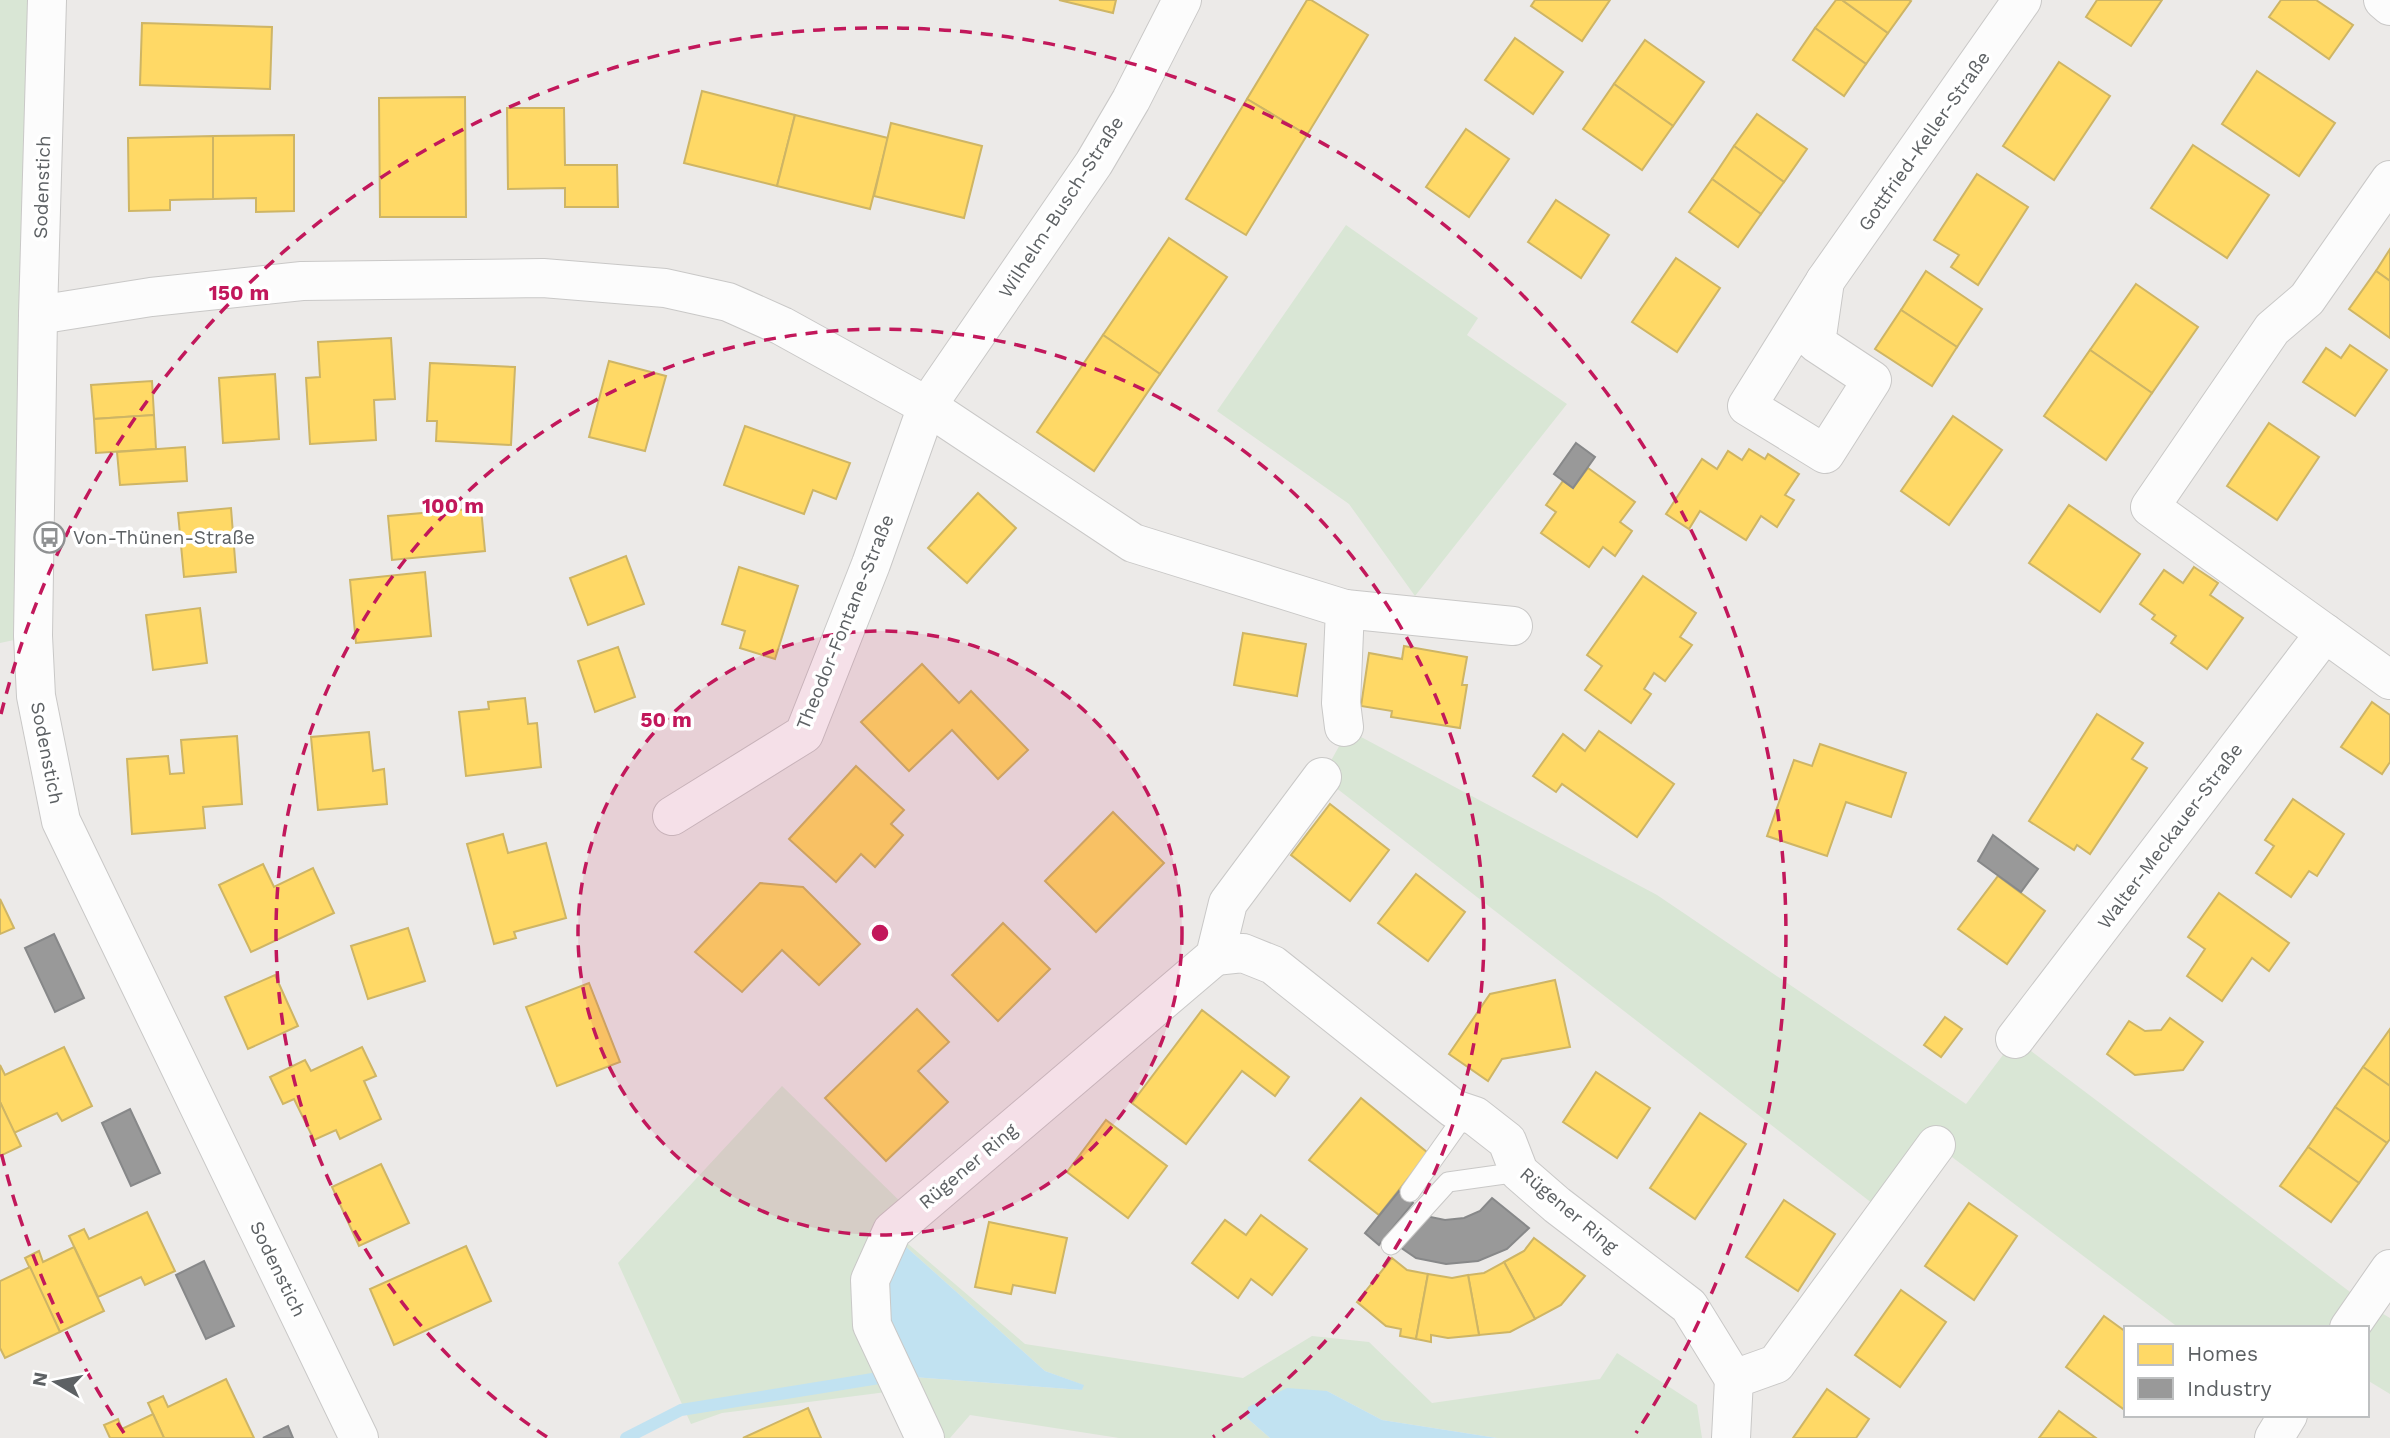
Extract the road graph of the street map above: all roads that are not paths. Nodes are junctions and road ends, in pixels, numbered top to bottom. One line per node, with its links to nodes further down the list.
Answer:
1 (47, 0): 8 (street, Sodenstich)
2 (1182, 0): 9 (street, Wilhelm-Busch-Straße)
3 (2022, 0): 7 (street, Gottfried-Keller-Straße)
4 (2383, 0): 5 (street)
5 (2390, 6)
6 (2390, 180): 12 (street)
7 (1825, 281)
8 (38, 315): 9 (street); 13 (street, Sodenstich)
9 (926, 406): 10 (street); 17 (street, Theodor-Fontane-Straße)
10 (1345, 608): 11 (street); 15 (street)
11 (1513, 626)
12 (2325, 633): 14 (street); 19 (street, Walter-Meckauer-Straße)
13 (17, 639): 29 (street, Sodenstich)
14 (2390, 680)
15 (1344, 727)
16 (1322, 777): 18 (street)
17 (672, 816)
18 (1215, 956): 20 (street, Rügener Ring); 30 (street, Rügener Ring)
19 (2015, 1039)
20 (1466, 1113): 22 (street, Rügener Ring); 23 (lane)
21 (1936, 1145): 27 (street)
22 (1519, 1172): 24 (lane); 27 (street, Rügener Ring)
23 (1410, 1192)
24 (1391, 1245)
25 (2390, 1269): 26 (street)
26 (2350, 1326)
27 (1734, 1379): 31 (street)
28 (2287, 1417): 32 (street)
29 (359, 1438)
30 (925, 1438)
31 (1731, 1438)
32 (2274, 1438)

